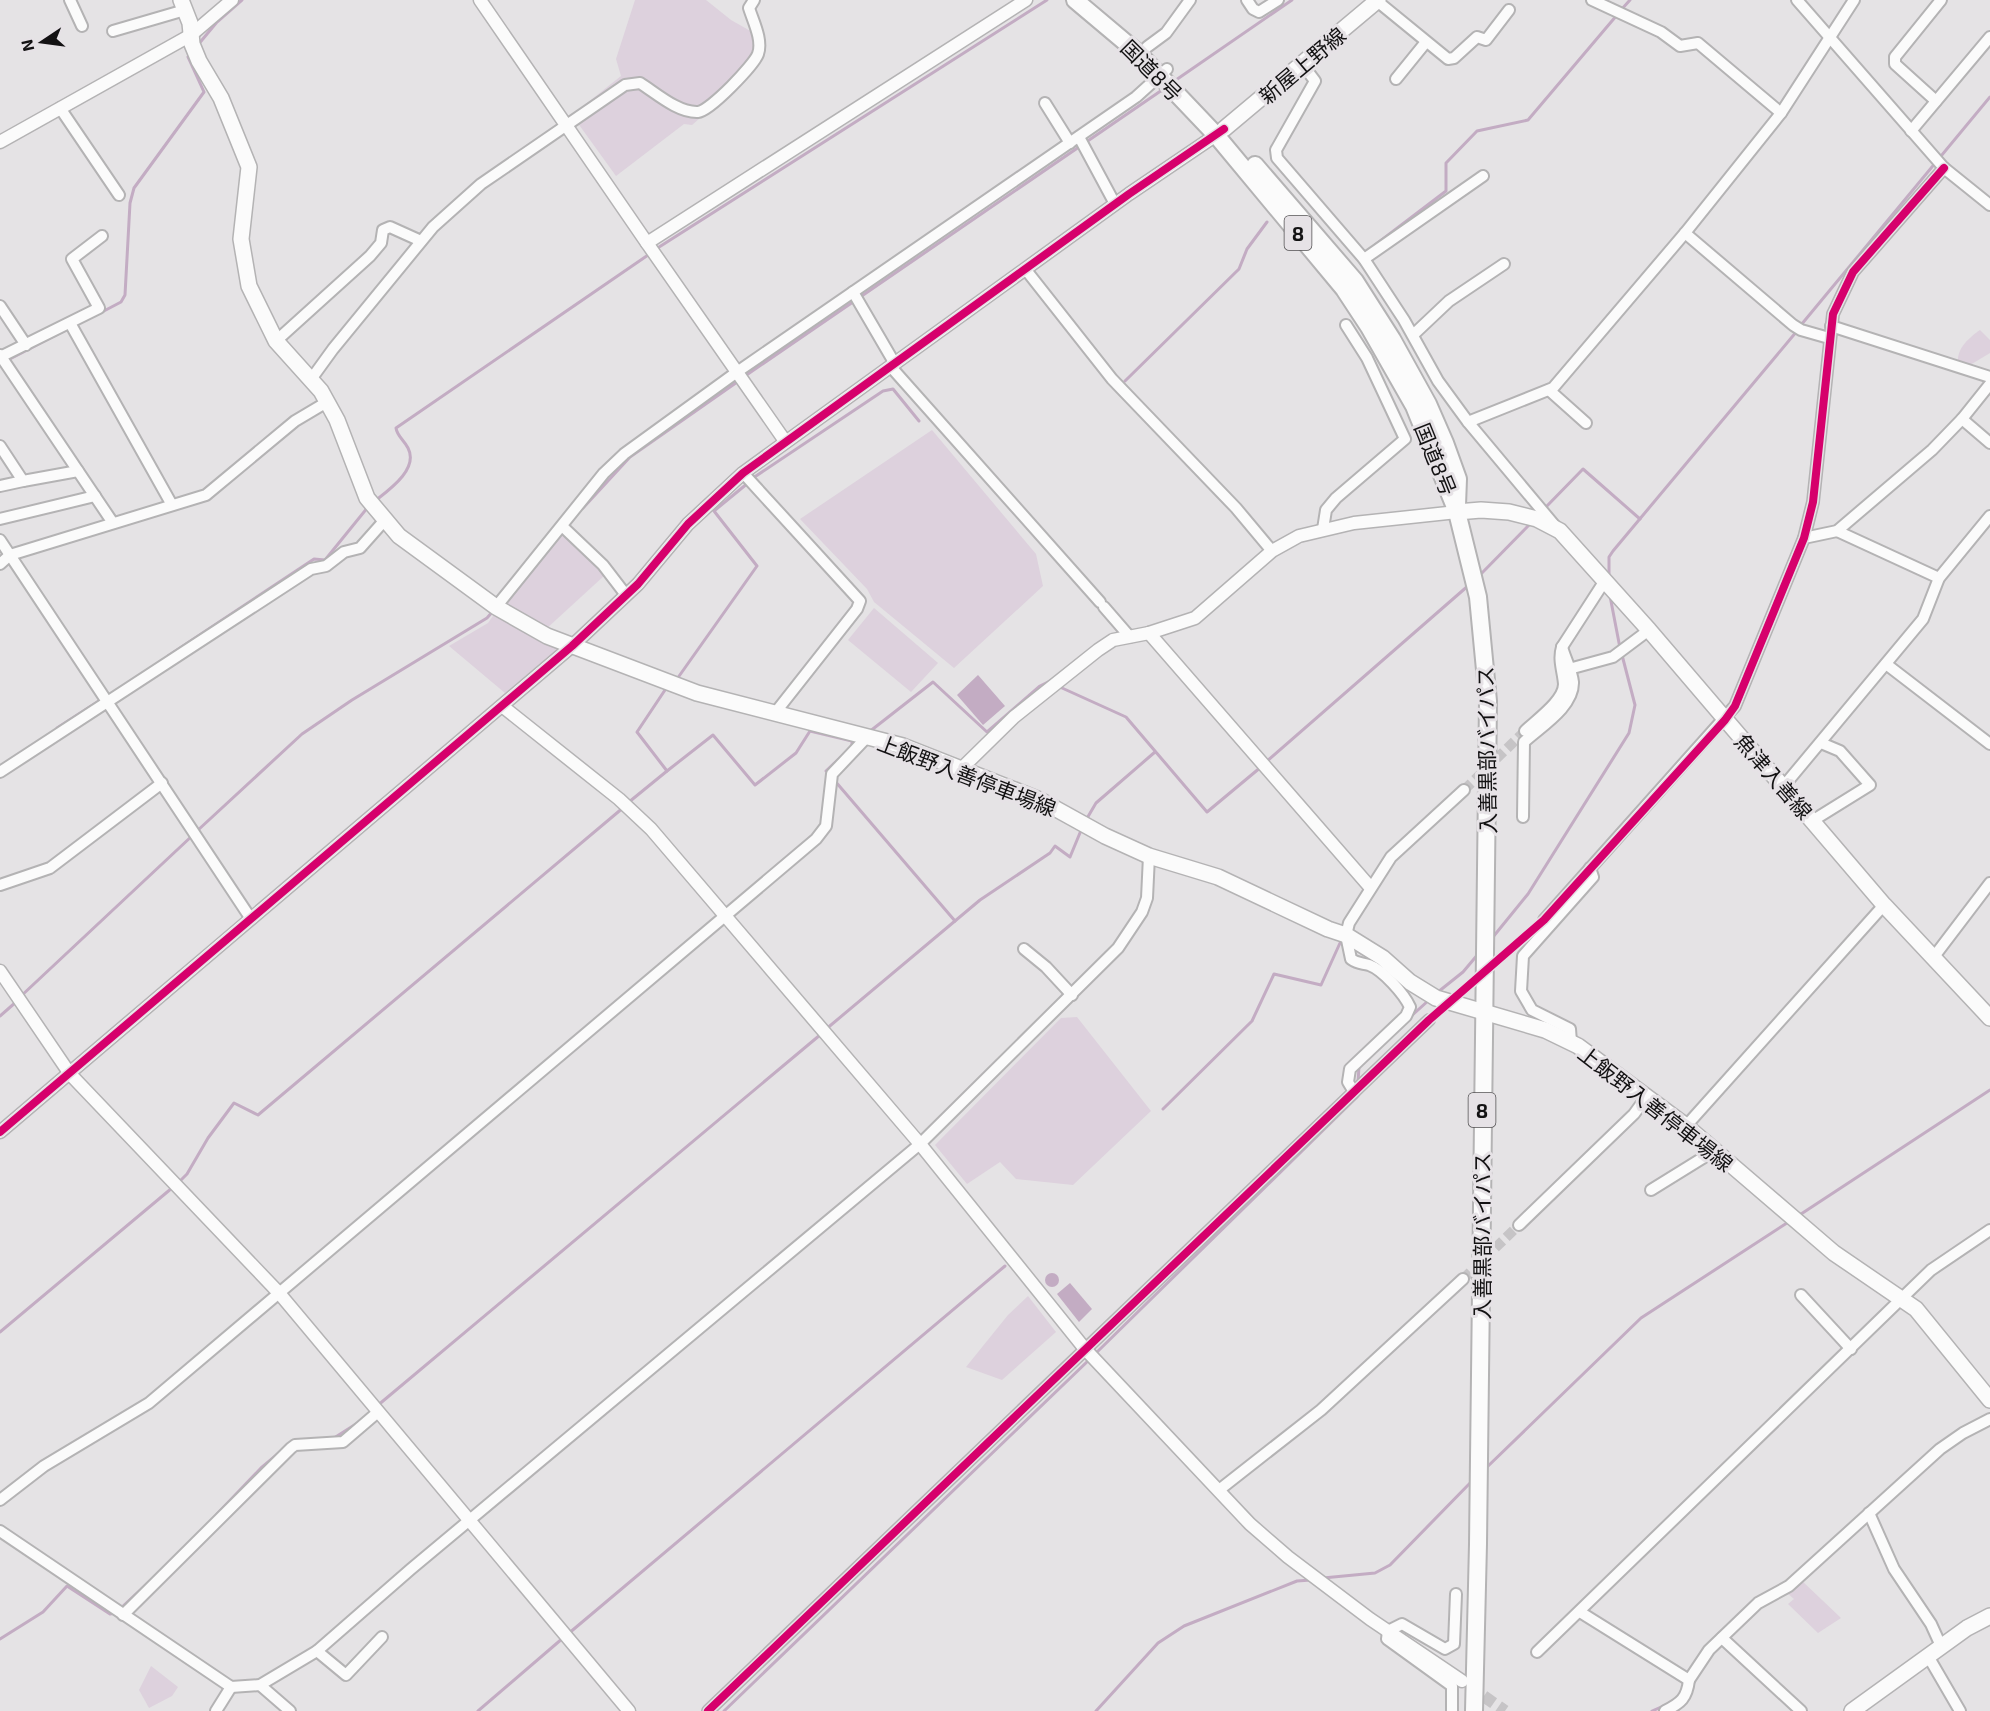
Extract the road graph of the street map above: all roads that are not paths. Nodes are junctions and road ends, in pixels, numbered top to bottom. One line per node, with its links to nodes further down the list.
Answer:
1 (70, 0): 18 (street)
2 (232, 0): 20 (street)
3 (480, 0): 32 (street)
4 (754, 0): 32 (street)
5 (1026, 0): 45 (street)
6 (1075, 0): 26 (highway, 国道8号 / 8)
7 (1093, 0): 24 (highway, 国道8号 / 8)
8 (1190, 0): 24 (street)
9 (1247, 0): 10 (street)
10 (1278, 0)
11 (1592, 0): 31 (street)
12 (1797, 0): 21 (street)
13 (1854, 0): 21 (street)
14 (1941, 0): 28 (street)
15 (1378, 1): 23 (street); 25 (main road, 新屋上野線)
16 (183, 5): 19 (street); 20 (main road, 上飯野入善停車場線)
17 (1509, 10): 23 (street)
18 (82, 26)
19 (113, 31)
20 (191, 35): 30 (street); 56 (main road, 上飯野入善停車場線)
21 (1830, 37): 31 (street); 33 (street)
22 (1990, 37): 28 (street)
23 (1426, 42): 27 (street)
24 (1147, 47): 26 (highway, 国道8号 / 8)
25 (1303, 65): 34 (main road, 新屋上野線); 46 (street)
26 (1163, 73): 34 (highway, 国道8号 / 8); 35 (street)
27 (1396, 79)
28 (1936, 101): 33 (street)
29 (1045, 103): 35 (street)
30 (60, 108): 36 (street); 39 (street)
31 (1781, 113): 42 (street)
32 (566, 126): 44 (street); 45 (street)
33 (1911, 131): 37 (street)
34 (1220, 132): 40 (street); 78 (highway, 国道8号 / 8)
35 (1075, 140): 40 (street); 49 (street)
36 (0, 142)
37 (1944, 168): 41 (street); 53 (street)
38 (1483, 176): 46 (street)
39 (118, 195)
40 (1115, 204): 48 (street)
41 (1990, 205)
42 (1685, 233): 55 (street); 64 (street)
43 (102, 236): 51 (street)
44 (421, 241): 56 (street); 62 (street)
45 (647, 243): 60 (street)
46 (1364, 260): 54 (street)
47 (1504, 264): 54 (street)
48 (1026, 270): 59 (street); 89 (street)
49 (853, 292): 59 (street); 60 (street)
50 (0, 306): 57 (street)
51 (70, 322): 57 (street); 77 (street)
52 (1346, 325): 84 (street)
53 (1831, 326): 55 (street); 61 (street)
54 (1413, 335): 67 (street)
55 (1829, 338): 87 (street)
56 (276, 341): 62 (main road, 上飯野入善停車場線)
57 (26, 345): 58 (street)
58 (0, 356): 72 (street)
59 (893, 365): 69 (street); 98 (street)
60 (737, 372): 69 (street); 83 (street)
61 (1990, 377)
62 (312, 378): 65 (main road, 上飯野入善停車場線)
63 (1990, 384): 66 (street)
64 (1549, 390): 67 (street); 68 (street)
65 (327, 402): 77 (street); 81 (main road, 上飯野入善停車場線)
66 (1962, 419): 70 (street); 86 (street)
67 (1468, 422): 85 (street)
68 (1586, 423)
69 (784, 441): 73 (street)
70 (1990, 443)
71 (0, 446): 74 (street)
72 (78, 471): 74 (street); 76 (street)
73 (743, 473): 94 (street); 105 (street)
74 (23, 481): 75 (street)
75 (0, 486)
76 (95, 496): 80 (street); 82 (street)
77 (172, 505): 82 (street)
78 (1457, 512): 84 (street); 85 (main road, 魚津入善線); 132 (highway, 入善黒部バイパス / 8)
79 (1990, 516): 92 (street)
80 (0, 519)
81 (384, 522): 95 (main road, 上飯野入善停車場線); 103 (street)
82 (113, 523): 90 (street)
83 (562, 526): 94 (street); 95 (street)
84 (1323, 529): 89 (street)
85 (1560, 531): 93 (main road, 魚津入善線)
86 (1837, 531): 87 (street); 92 (street)
87 (1804, 538): 106 (street)
88 (0, 540): 90 (street)
89 (1272, 551): 97 (street)
90 (10, 555): 91 (street); 103 (street)
91 (0, 564)
92 (1939, 578): 101 (street)
93 (1604, 582): 96 (main road, 魚津入善線); 100 (street)
94 (626, 595): 99 (street)
95 (496, 607): 99 (main road, 上飯野入善停車場線)
96 (1649, 630): 102 (street); 106 (main road, 魚津入善線)
97 (1149, 633): 98 (street); 122 (street)
98 (1130, 637): 111 (street)
99 (572, 646): 104 (street); 105 (main road, 上飯野入善停車場線)
100 (1562, 647): 102 (street); 107 (street)
101 (1887, 664): 109 (street); 110 (street)
102 (1569, 669): 116 (street)
103 (108, 701): 112 (street); 113 (street)
104 (502, 706): 124 (street); 125 (street)
105 (775, 713): 108 (main road, 上飯野入善停車場線)
106 (1725, 720): 114 (main road, 魚津入善線); 119 (street)
107 (1525, 731)
108 (867, 737): 111 (main road, 上飯野入善停車場線); 124 (street)
109 (1821, 743): 114 (street); 117 (street)
110 (1990, 744)
111 (961, 770): 118 (main road, 上飯野入善停車場線)
112 (0, 772)
113 (162, 783): 121 (street); 125 (street)
114 (1783, 788): 117 (main road, 魚津入善線)
115 (1464, 790): 122 (street)
116 (1523, 817)
117 (1812, 821): 123 (main road, 魚津入善線)
118 (1149, 856): 127 (main road, 上飯野入善停車場線); 131 (street)
119 (1590, 868): 126 (street); 135 (street)
120 (1990, 883): 129 (street)
121 (0, 885)
122 (1370, 887): 127 (street)
123 (1884, 905): 129 (main road, 魚津入善線); 139 (street)
124 (724, 915): 141 (street); 147 (street)
125 (251, 919): 136 (street)
126 (1544, 920)
127 (1346, 935): 132 (main road, 上飯野入善停車場線); 137 (street)
128 (1024, 949): 131 (street)
129 (1933, 958): 133 (main road, 魚津入善線)
130 (0, 971): 136 (street)
131 (1072, 995): 141 (street)
132 (1484, 1011): 135 (main road, 上飯野入善停車場線); 180 (highway, 入善黒部バイパス / 8)
133 (1990, 1018)
134 (1430, 1020): 137 (street)
135 (1570, 1042): 138 (main road, 上飯野入善停車場線)
136 (70, 1074): 140 (street); 147 (street)
137 (1354, 1092): 150 (street)
138 (1647, 1096): 139 (main road, 上飯野入善停車場線); 144 (street)
139 (1686, 1126): 142 (main road, 上飯野入善停車場線)
140 (0, 1132)
141 (920, 1144): 150 (street); 158 (street)
142 (1714, 1151): 143 (street); 149 (main road, 上飯野入善停車場線)
143 (1651, 1190)
144 (1519, 1225)
145 (1990, 1230): 149 (street)
146 (1462, 1279): 155 (street)
147 (279, 1293): 153 (street); 156 (street)
148 (1801, 1295): 151 (street)
149 (1903, 1298): 151 (street); 152 (main road, 上飯野入善停車場線)
150 (1085, 1349): 155 (street); 178 (street)
151 (1851, 1349): 161 (street)
152 (1990, 1400)
153 (378, 1412): 158 (street); 162 (street)
154 (1990, 1419): 157 (street)
155 (1219, 1490): 164 (street)
156 (0, 1500)
157 (1869, 1513): 166 (street); 167 (street)
158 (470, 1521): 168 (street); 177 (street)
159 (0, 1531): 162 (street)
160 (1456, 1594): 164 (street)
161 (1580, 1612): 169 (street); 171 (street)
162 (123, 1615): 174 (street)
163 (1990, 1616): 167 (main road)
164 (1388, 1631): 172 (street); 179 (street)
165 (382, 1637): 168 (street)
166 (1722, 1638): 171 (street); 182 (street)
167 (1941, 1646): 170 (main road)
168 (317, 1651): 173 (street)
169 (1537, 1652)
170 (1928, 1656): 183 (main road); 184 (street)
171 (1689, 1680): 181 (street)
172 (1462, 1681)
173 (260, 1685): 174 (street); 176 (street)
174 (231, 1687): 175 (street)
175 (216, 1711)
176 (290, 1711)
177 (629, 1711)
178 (708, 1711)
179 (1452, 1711)
180 (1474, 1711)
181 (1665, 1711)
182 (1801, 1711)
183 (1852, 1711)
184 (1960, 1711)

